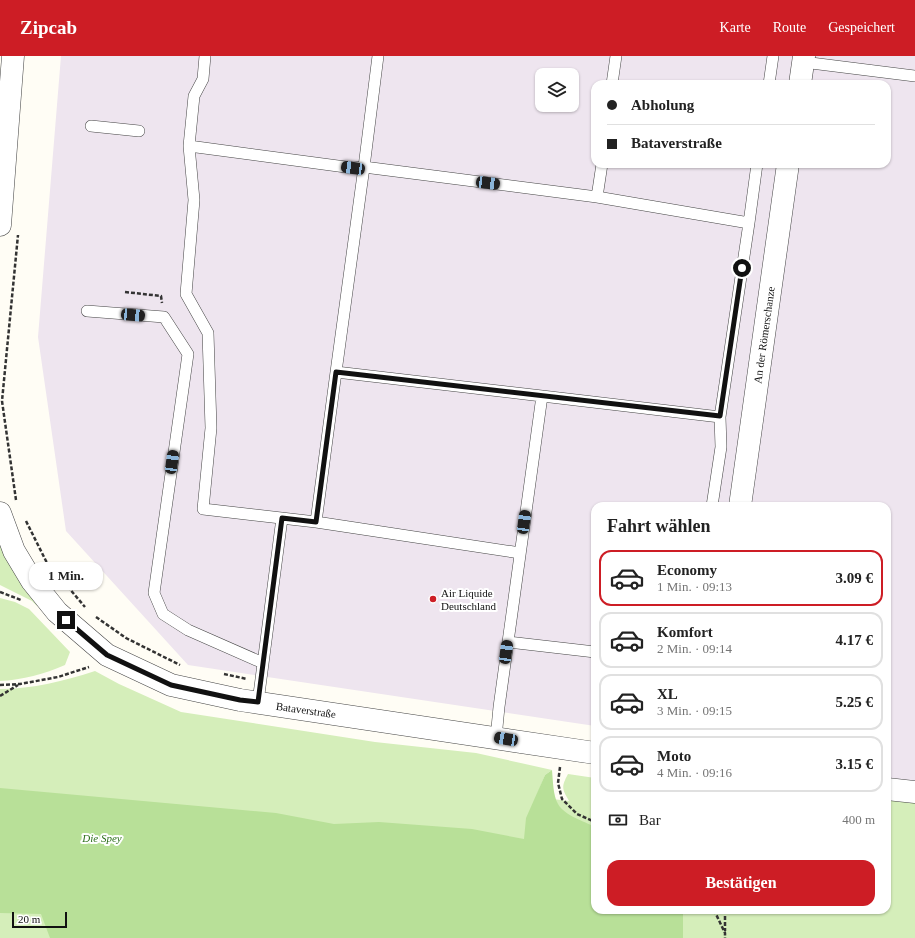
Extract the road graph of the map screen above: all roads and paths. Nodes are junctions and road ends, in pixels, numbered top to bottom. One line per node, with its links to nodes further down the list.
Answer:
1 (13, 56): 20 (street)
2 (205, 56): 13 (lane)
3 (378, 56): 14 (lane)
4 (616, 56): 8 (lane)
5 (773, 56): 9 (lane)
6 (803, 59): 7 (lane); 10 (street)
7 (915, 76)
8 (613, 80)
9 (770, 80)
10 (800, 80)
11 (91, 126): 12 (lane)
12 (139, 131)
13 (189, 146): 14 (lane); 30 (lane)
14 (364, 167): 18 (lane); 24 (lane)
15 (601, 168): 18 (lane)
16 (757, 168): 19 (lane)
17 (787, 168): 28 (street, An der Römerschanze)
18 (597, 197): 19 (lane)
19 (749, 223): 26 (lane)
20 (9, 227): 29 (path)
21 (125, 292): 23 (path)
22 (87, 310): 23 (lane)
23 (164, 317): 38 (lane)
24 (336, 372): 25 (lane); 32 (lane)
25 (542, 396): 26 (lane); 33 (lane)
26 (720, 416): 27 (lane)
27 (713, 502)
28 (741, 502)
29 (10, 510): 44 (street, Bataverstraße)
30 (282, 518): 32 (lane); 38 (lane)
31 (26, 520): 34 (path)
32 (316, 522): 33 (lane)
33 (520, 553): 36 (lane)
34 (87, 610)
35 (92, 614): 40 (path)
36 (508, 642): 37 (lane); 46 (lane)
37 (591, 652)
38 (263, 663): 44 (lane)
39 (94, 664): 42 (path)
40 (182, 666)
41 (217, 673): 44 (path)
42 (20, 684): 43 (path); 45 (path)
43 (0, 685)
44 (259, 692): 46 (street, Bataverstraße)
45 (0, 696)
46 (496, 738): 47 (street, Bataverstraße)
47 (562, 749): 48 (street, Bataverstraße); 51 (path)
48 (591, 753)
49 (891, 789): 50 (street)
50 (915, 792)
51 (591, 820)
52 (716, 914): 54 (path)
53 (725, 914): 54 (path)
54 (725, 933): 55 (path)
55 (725, 938)

